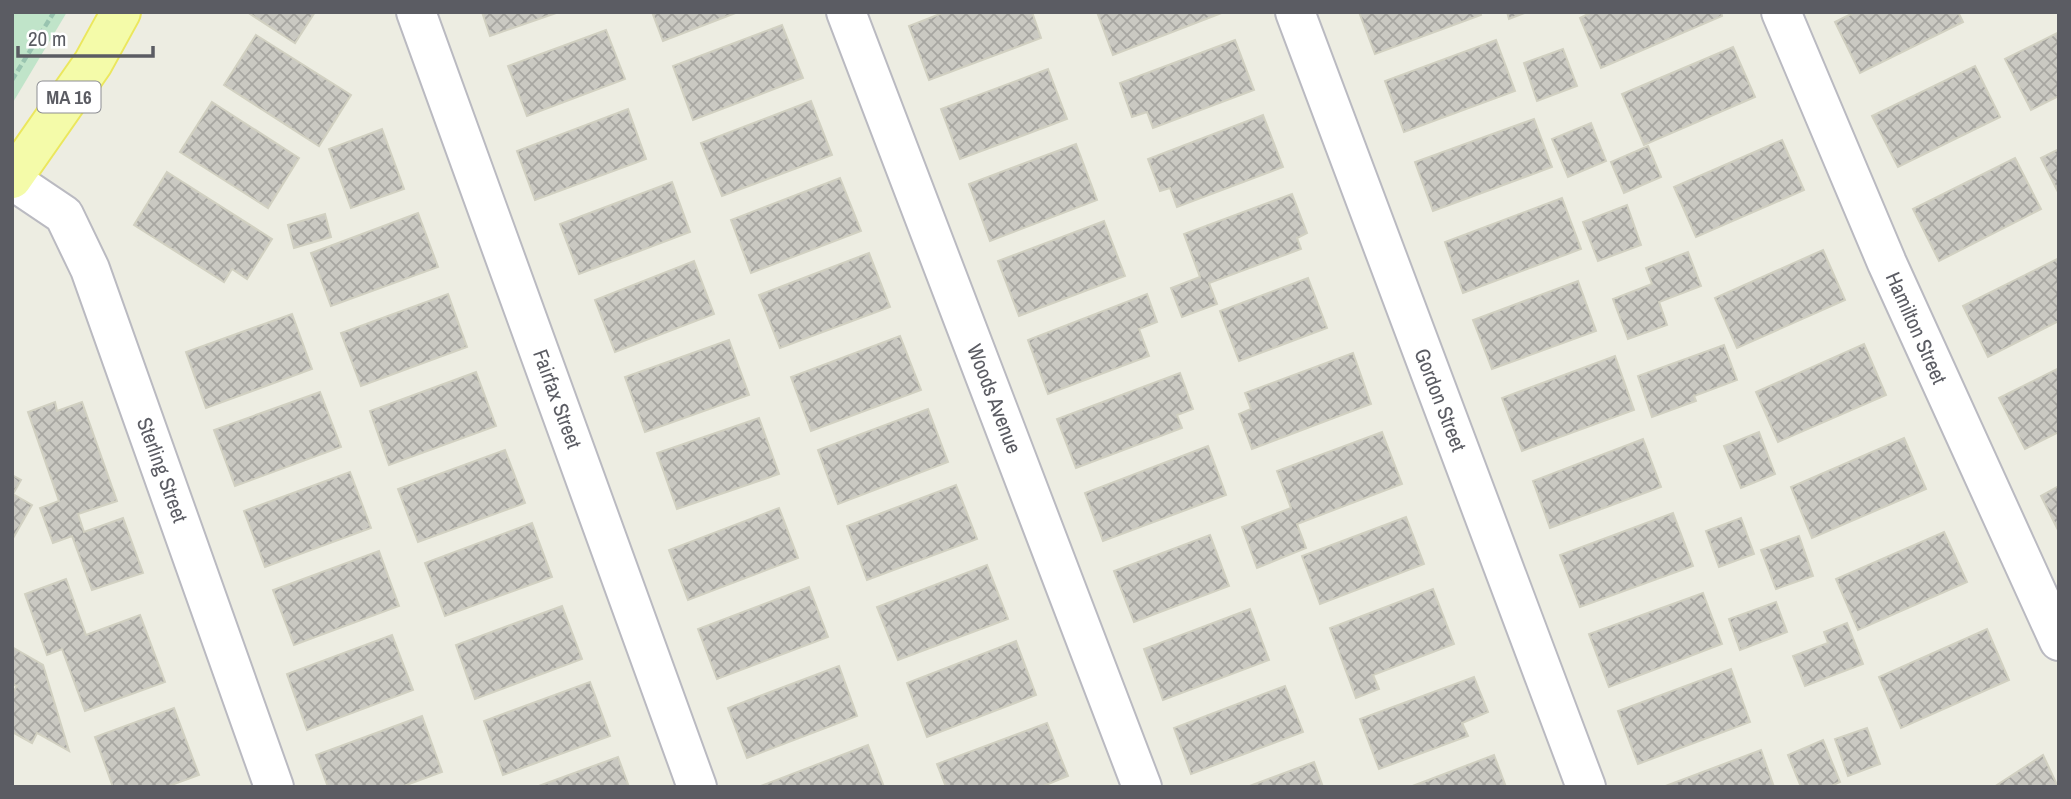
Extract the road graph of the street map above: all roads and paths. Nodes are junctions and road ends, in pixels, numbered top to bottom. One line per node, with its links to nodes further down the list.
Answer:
1 (54, 12): 7 (path)
2 (121, 12): 8 (main road, MA 16)
3 (416, 12): 11 (street, Fairfax Street)
4 (846, 12): 12 (street, Woods Avenue)
5 (1295, 12): 13 (street, Gordon Street)
6 (1781, 12): 9 (street, Hamilton Street)
7 (12, 80)
8 (12, 180): 10 (street, Sterling Street)
9 (2059, 641)
10 (274, 787)
11 (697, 787)
12 (1142, 787)
13 (1586, 787)

